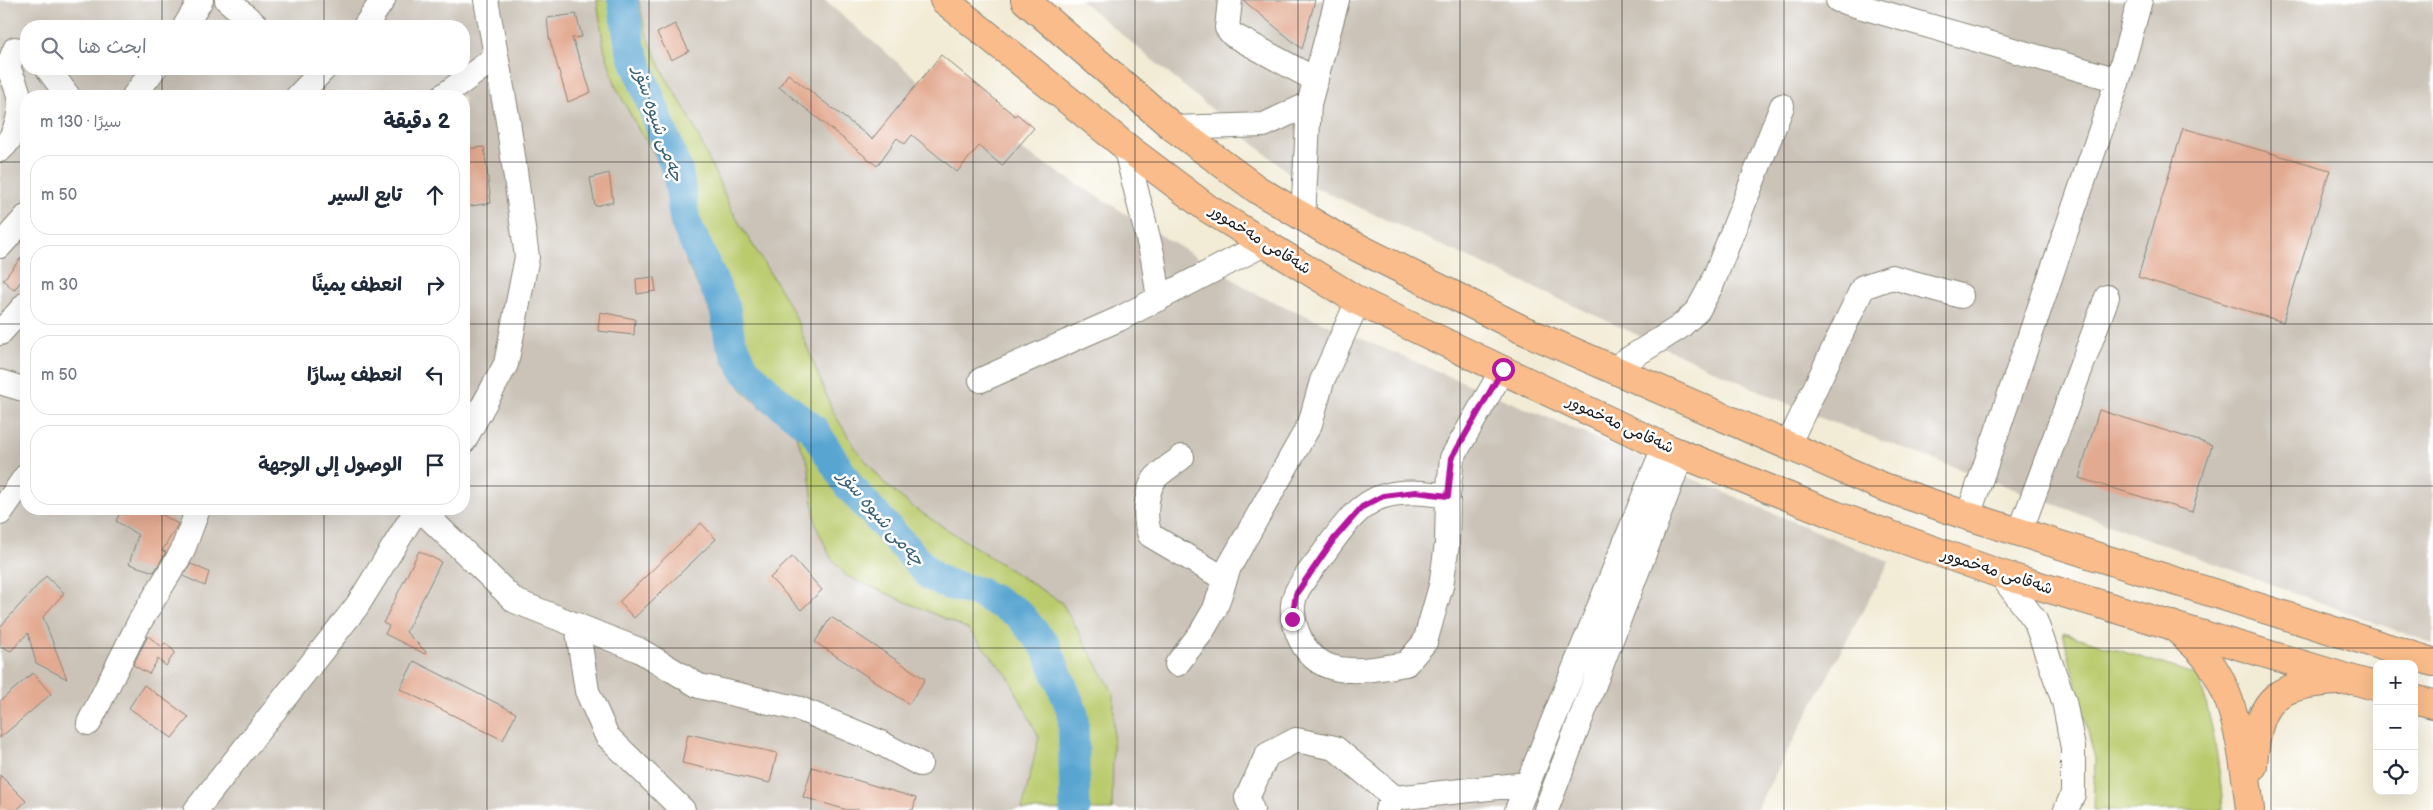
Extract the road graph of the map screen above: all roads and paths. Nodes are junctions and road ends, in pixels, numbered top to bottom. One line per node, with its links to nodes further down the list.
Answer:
1 (201, 0): 11 (street)
2 (227, 0): 12 (street)
3 (383, 0): 13 (street)
4 (486, 0): 15 (street)
5 (944, 0): 28 (main road, شەقامی مەخموور)
6 (1025, 0): 27 (main road)
7 (1230, 0): 19 (street)
8 (1337, 0): 19 (street)
9 (1838, 0): 20 (street)
10 (2140, 0): 20 (street)
11 (189, 20)
12 (250, 20)
13 (369, 20)
14 (20, 50): 29 (street)
15 (496, 57): 24 (street); 46 (street)
16 (52, 75): 21 (street)
17 (150, 75): 22 (street)
18 (314, 75): 23 (street)
19 (1316, 80): 25 (street)
20 (2118, 80): 56 (street)
21 (64, 90)
22 (138, 90)
23 (302, 90)
24 (451, 90)
25 (1309, 104): 27 (street); 30 (street)
26 (1782, 106): 42 (street)
27 (1174, 128): 30 (main road)
28 (1125, 146): 32 (main road, شەقامی مەخموور); 36 (street)
29 (0, 150)
30 (1303, 218): 39 (main road)
31 (20, 224): 33 (street)
32 (1264, 244): 36 (street); 37 (main road, شەقامی مەخموور)
33 (0, 246)
34 (1961, 296): 47 (street)
35 (2107, 297): 57 (street)
36 (1159, 299): 43 (street)
37 (1358, 301): 41 (main road, شەقامی مەخموور); 59 (street)
38 (20, 311): 40 (street)
39 (1521, 329): 41 (main road); 42 (main road)
40 (0, 333)
41 (1503, 369): 48 (main road, شەقامی مەخموور); 51 (street)
42 (1611, 370): 47 (main road)
43 (981, 380)
44 (0, 382): 45 (street)
45 (20, 388)
46 (470, 430)
47 (1788, 445): 56 (main road)
48 (1673, 450): 58 (main road, شەقامی مەخموور); 69 (street); 76 (street)
49 (1182, 457): 59 (street)
50 (20, 485): 52 (street)
51 (1448, 496): 51 (street)
52 (0, 513)
53 (196, 515): 67 (street)
54 (414, 515): 72 (street)
55 (424, 515): 60 (street)
56 (1968, 516): 57 (main road)
57 (2020, 532): 62 (main road)
58 (2000, 574): 61 (main road, شەقامی مەخموور); 77 (street)
59 (1225, 579): 63 (street)
60 (577, 625): 68 (street); 73 (street)
61 (2172, 625): 64 (main road, شەقامی مەخموور); 71 (main road)
62 (2433, 662)
63 (1177, 664)
64 (2365, 684): 71 (main road)
65 (2418, 700): 66 (main road)
66 (2433, 704)
67 (89, 723)
68 (920, 764)
69 (1527, 784): 70 (street); 75 (street)
70 (1391, 804): 74 (street)
71 (2250, 809)
72 (196, 810)
73 (683, 810)
74 (1252, 810)
75 (1516, 810)
76 (1546, 810)
77 (2066, 810)

